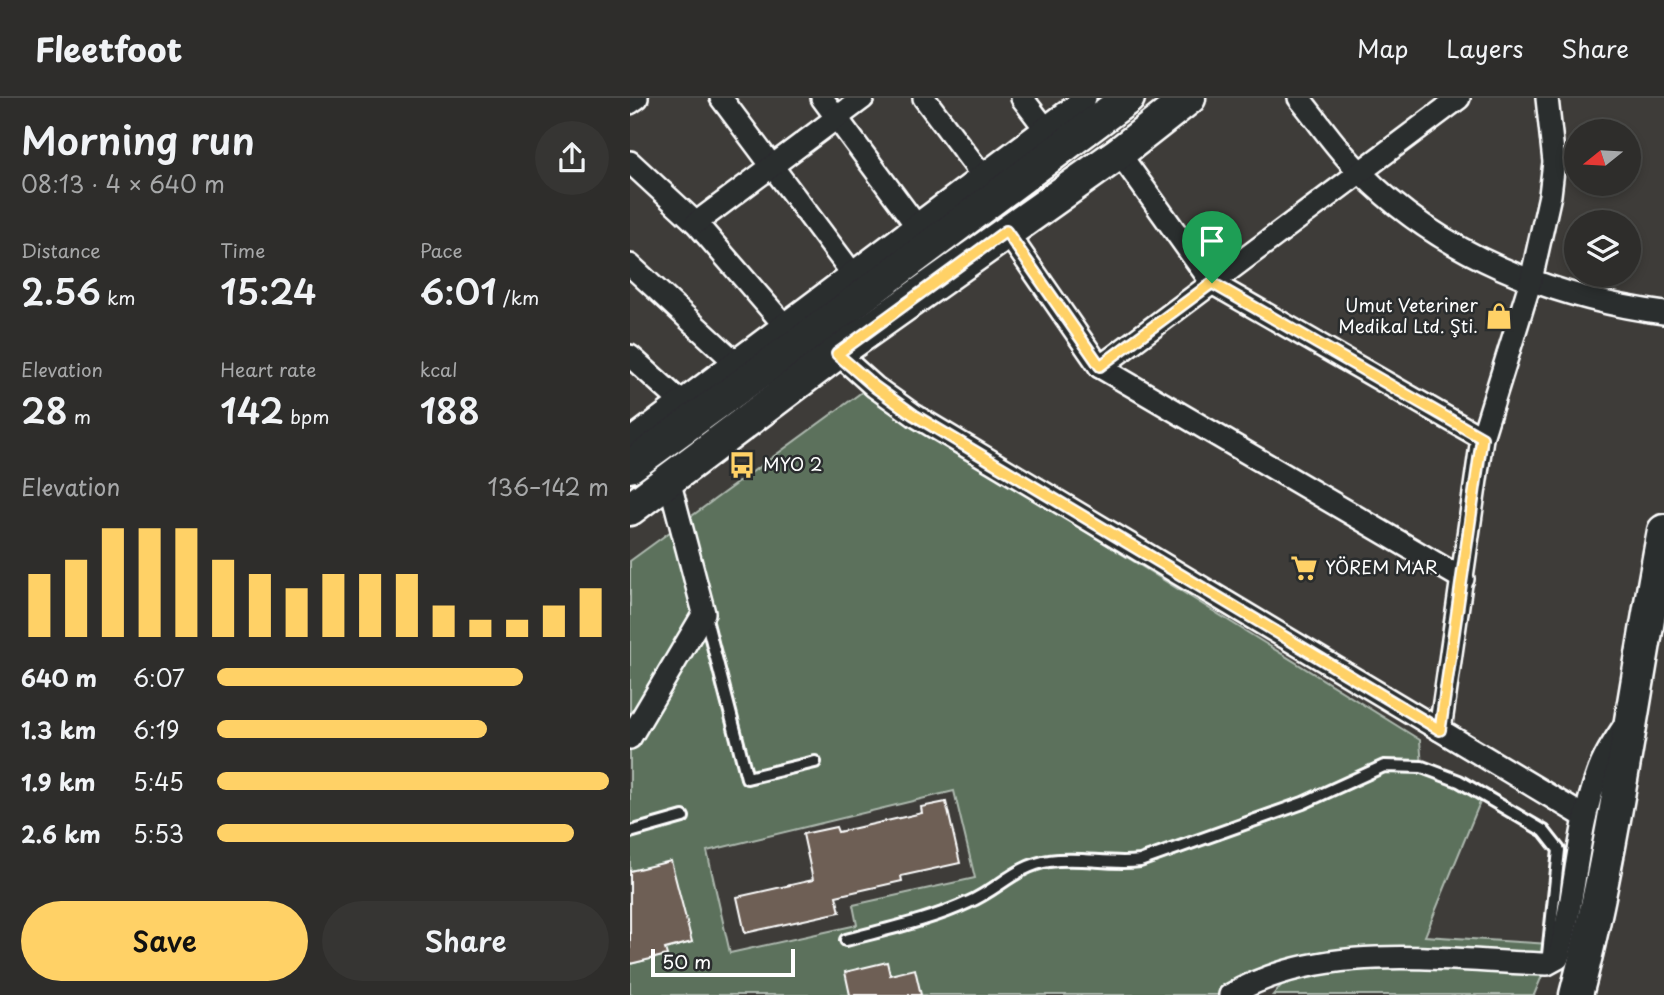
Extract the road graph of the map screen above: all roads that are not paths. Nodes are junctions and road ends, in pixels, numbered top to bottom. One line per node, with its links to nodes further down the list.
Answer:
1 (637, 98): 13 (street)
2 (721, 98): 18 (street)
3 (822, 98): 14 (street)
4 (863, 98): 14 (street)
5 (924, 98): 20 (street)
6 (1022, 98): 15 (street)
7 (1085, 98): 15 (street)
8 (1128, 98): 29 (main road)
9 (1189, 98): 16 (main road)
10 (1298, 98): 19 (street)
11 (1459, 98): 19 (street)
12 (1547, 98): 26 (street)
13 (630, 103)
14 (836, 118): 18 (street); 22 (street)
15 (1045, 128): 20 (street)
16 (1119, 153): 23 (main road); 27 (street)
17 (630, 162): 21 (street)
18 (772, 166): 21 (street); 25 (street)
19 (1359, 172): 26 (street); 27 (street)
20 (982, 175): 22 (street)
21 (696, 223): 29 (street)
22 (916, 225): 25 (street)
23 (1006, 231): 30 (main road); 33 (street)
24 (630, 265): 32 (street)
25 (852, 273): 29 (street)
26 (1531, 280): 28 (street); 35 (street)
27 (1212, 283): 33 (street); 35 (street)
28 (1664, 313)
29 (791, 333): 32 (street); 37 (main road)
30 (837, 354): 38 (main road); 44 (street)
31 (630, 356): 34 (street)
32 (735, 362): 34 (street)
33 (1100, 366): 41 (street)
34 (681, 402): 36 (street)
35 (1482, 438): 41 (street)
36 (630, 440)
37 (630, 466)
38 (669, 480): 39 (main road); 42 (street)
39 (630, 509)
40 (1664, 531): 43 (main road)
41 (1463, 579): 44 (street)
42 (704, 612): 45 (street); 46 (lane)
43 (1634, 711): 48 (street); 53 (main road)
44 (1440, 730): 48 (street)
45 (630, 738)
46 (815, 762)
47 (683, 817): 49 (lane)
48 (1585, 817): 51 (street)
49 (630, 832)
50 (846, 940): 51 (lane)
51 (1547, 964): 52 (street)
52 (1230, 995)
53 (1576, 995)

